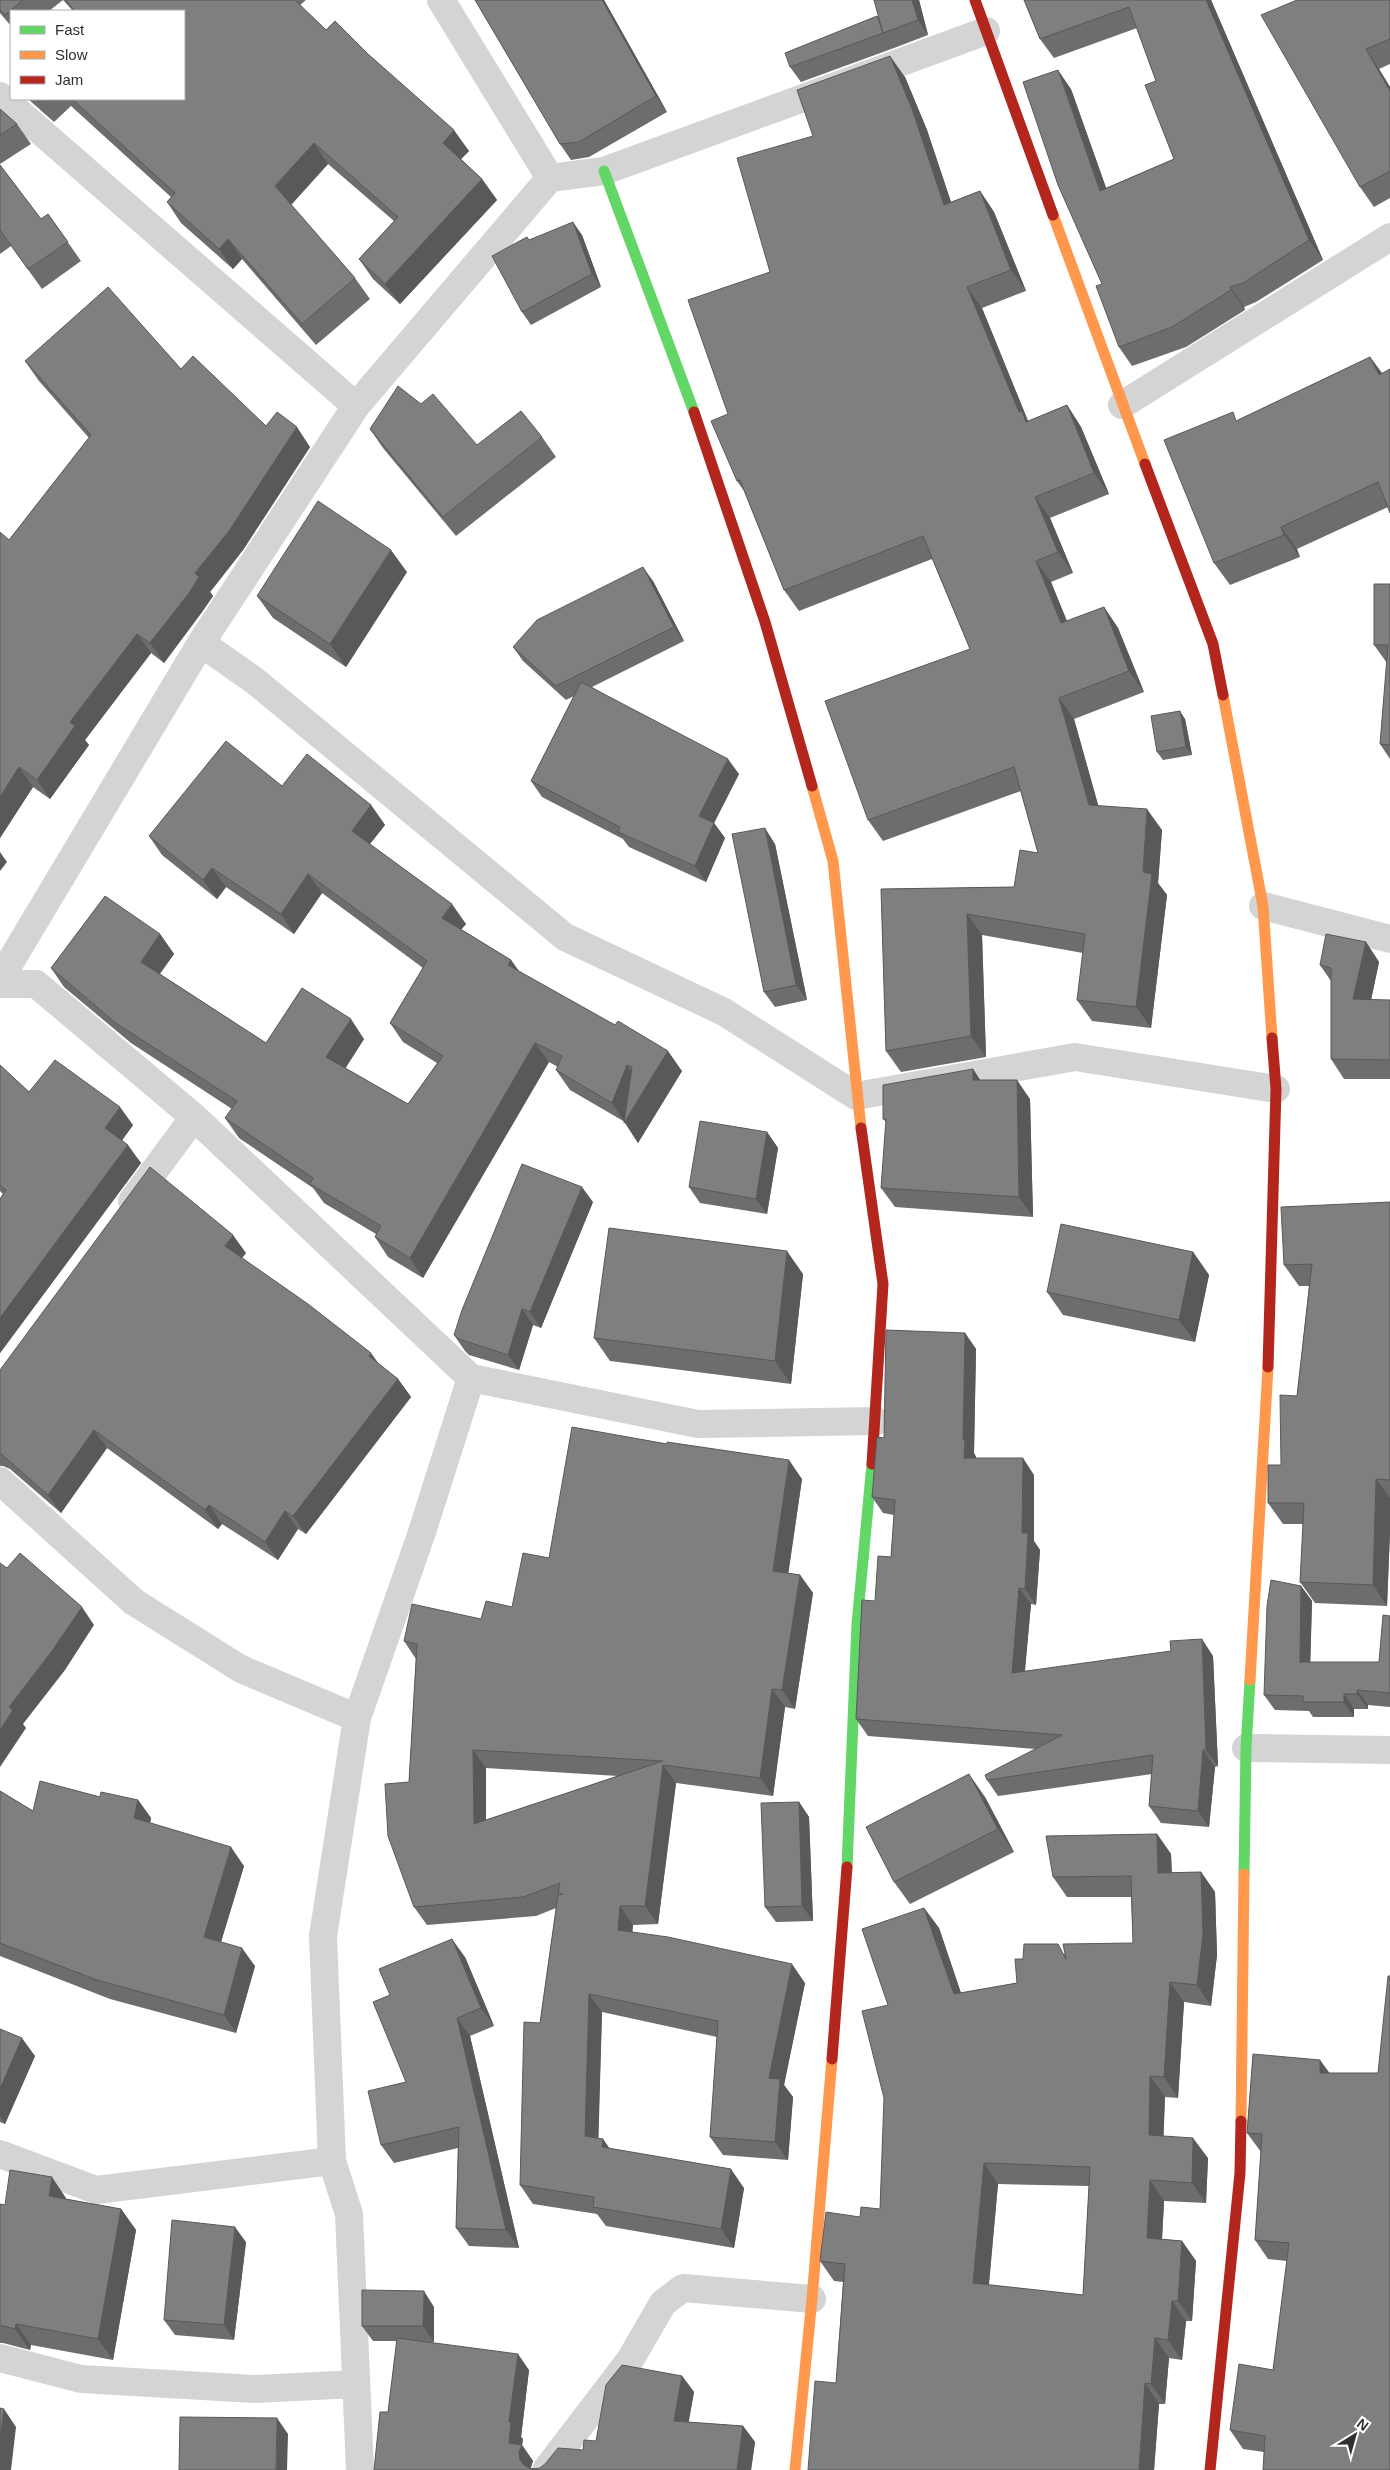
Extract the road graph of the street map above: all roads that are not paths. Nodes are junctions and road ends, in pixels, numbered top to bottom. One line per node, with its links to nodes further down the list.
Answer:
1 (441, 0): 6 (street)
2 (975, 0): 3 (street)
3 (986, 31): 5 (street); 8 (street)
4 (0, 96): 9 (street)
5 (604, 171): 6 (street); 16 (street)
6 (550, 178): 9 (street)
7 (1390, 237): 8 (street)
8 (1122, 405): 11 (street)
9 (356, 406): 10 (street)
10 (201, 643): 13 (street); 16 (street)
11 (1263, 906): 12 (street); 15 (street)
12 (1390, 939)
13 (0, 979)
14 (0, 984): 17 (street)
15 (1276, 1089): 16 (street); 23 (street)
16 (856, 1096): 20 (street)
17 (194, 1118): 18 (street); 19 (street)
18 (118, 1221)
19 (471, 1378): 20 (street); 22 (street)
20 (876, 1421): 27 (street)
21 (0, 1481): 22 (street)
22 (357, 1718): 26 (street)
23 (1246, 1748): 24 (street); 33 (street)
24 (1390, 1750)
25 (0, 2154): 26 (street)
26 (332, 2161): 29 (street)
27 (812, 2299): 31 (street); 32 (street)
28 (0, 2358): 29 (street)
29 (356, 2384): 30 (street)
30 (360, 2470)
31 (546, 2470)
32 (795, 2470)
33 (1210, 2470)

